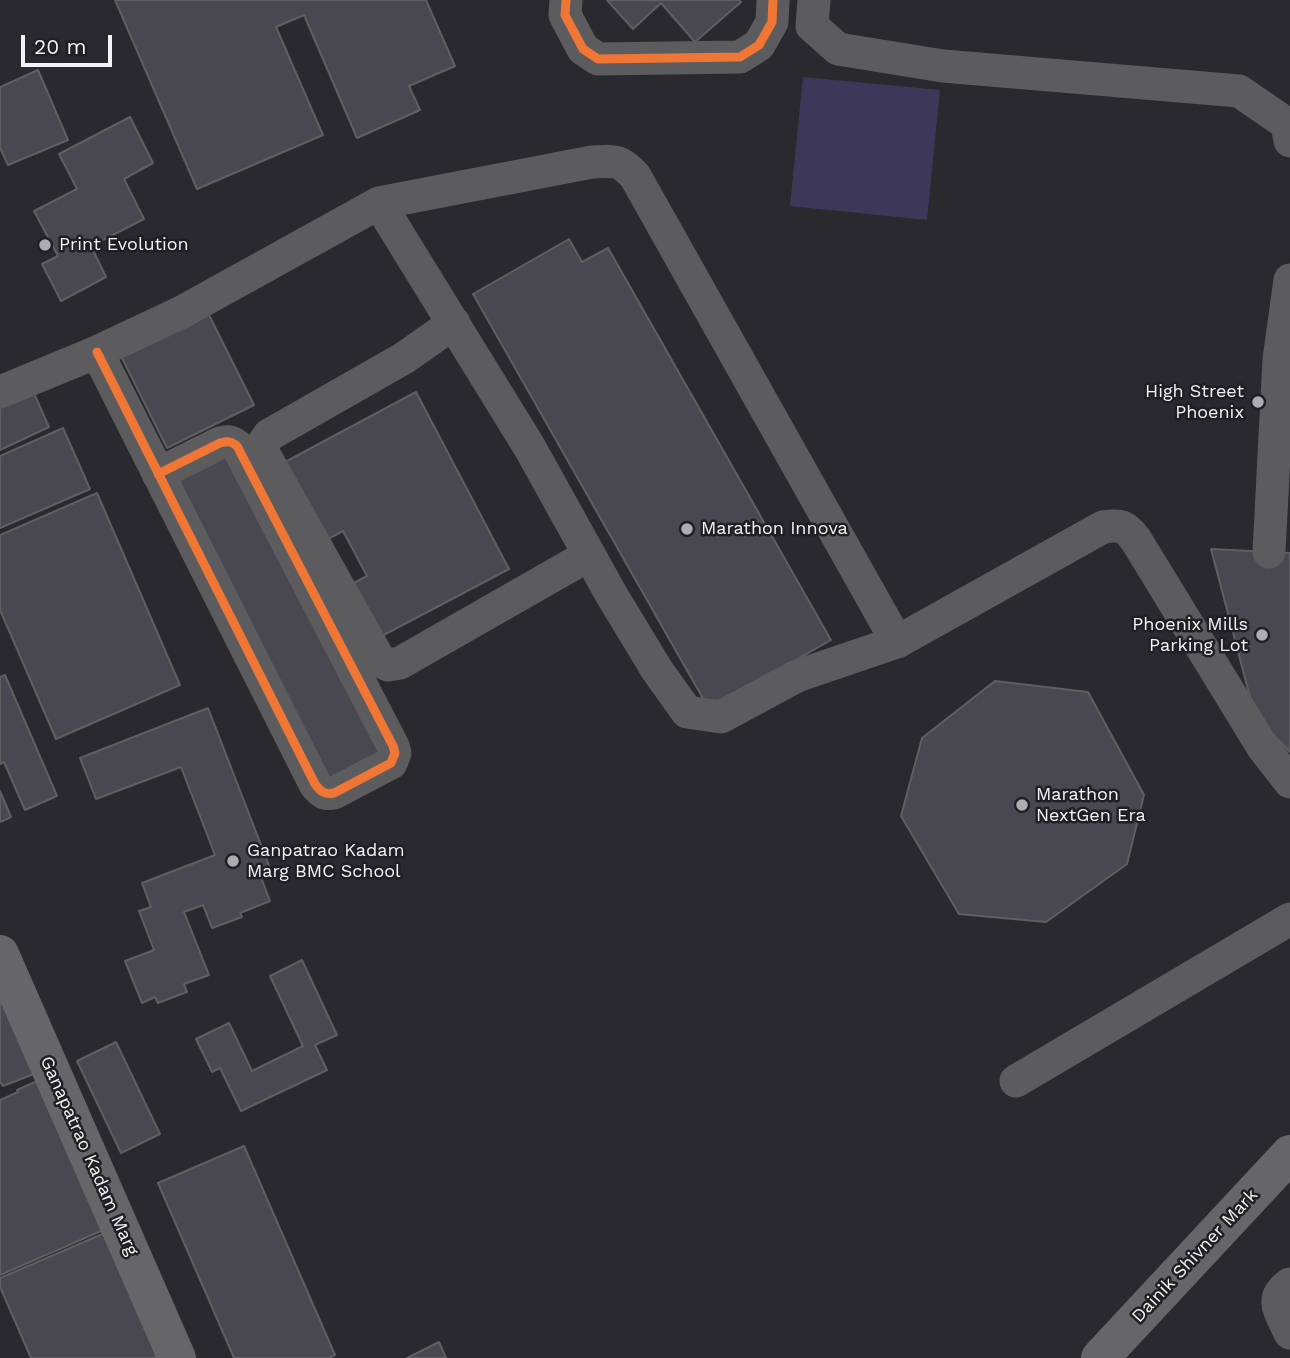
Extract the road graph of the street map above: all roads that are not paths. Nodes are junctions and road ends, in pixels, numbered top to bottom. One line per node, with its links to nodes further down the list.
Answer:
1 (566, 0): 2 (street)
2 (773, 0)
3 (814, 0): 4 (street)
4 (1290, 141)
5 (379, 203): 7 (street); 8 (street); 14 (street)
6 (1290, 280): 10 (street)
7 (454, 323): 13 (street); 13 (street)
8 (97, 352): 9 (street); 11 (street)
9 (0, 392)
10 (1283, 434): 12 (street)
11 (158, 474): 11 (street)
12 (1269, 552)
13 (589, 555): 14 (street)
14 (897, 642): 15 (street)
15 (1290, 782)
16 (1290, 919): 18 (street)
17 (0, 954): 22 (main road, Ganapatrao Kadam Marg)
18 (1016, 1081)
19 (1289, 1157): 23 (main road, Dainik Shivner Mark)
20 (1290, 1284): 21 (street)
21 (1290, 1333)
22 (177, 1358)
23 (1100, 1358)

